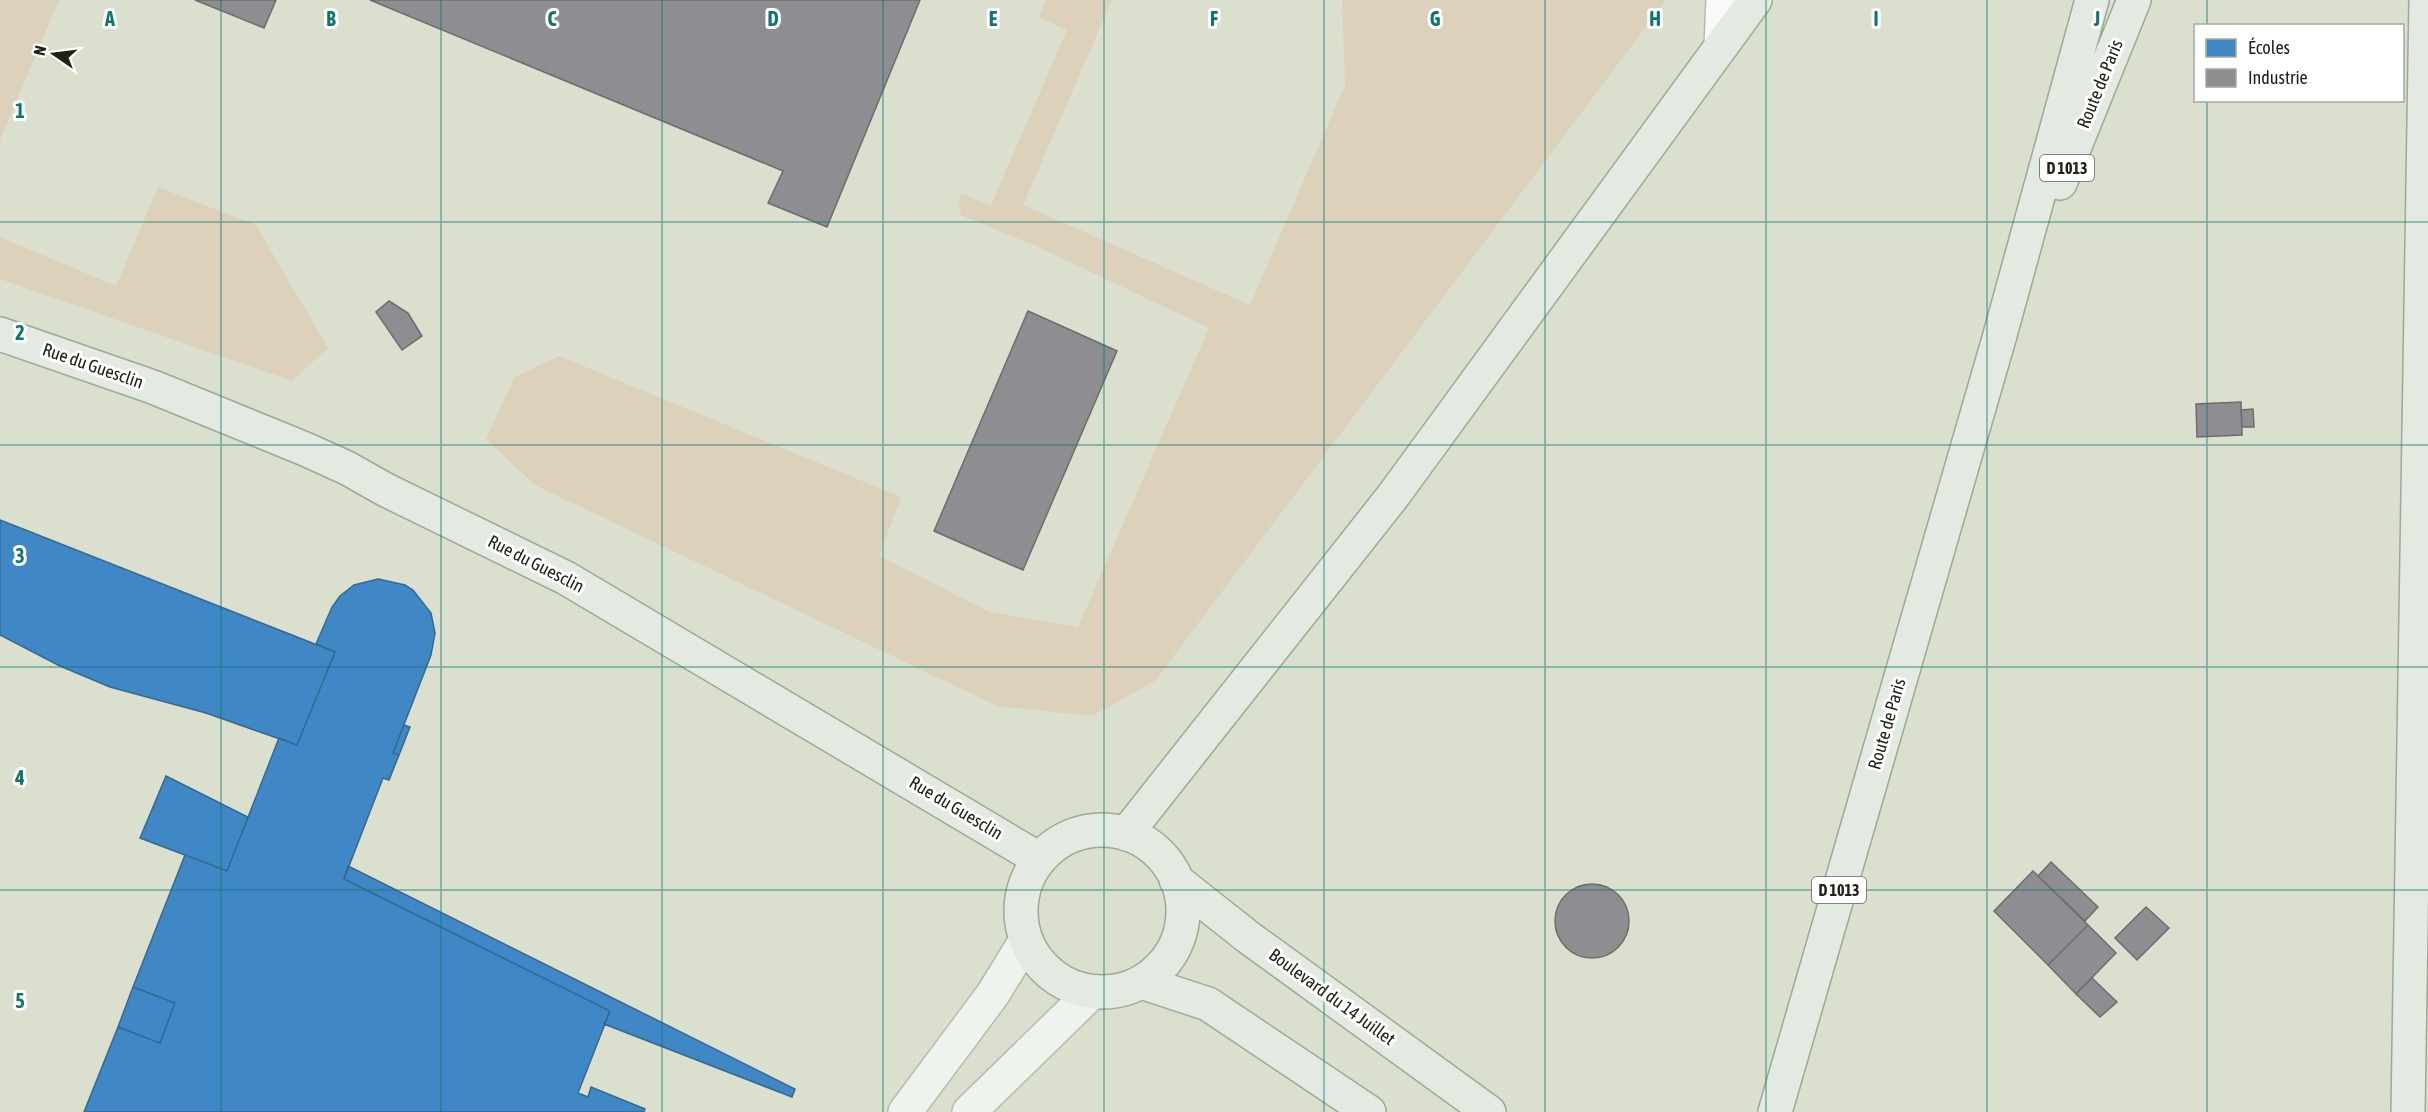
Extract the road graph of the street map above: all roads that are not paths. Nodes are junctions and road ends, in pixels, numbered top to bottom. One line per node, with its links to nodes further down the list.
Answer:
1 (1723, 0): 6 (street)
2 (1755, 0): 6 (main road)
3 (2092, 0): 8 (main road, Route de Paris / D 1013)
4 (2134, 0): 8 (main road, Route de Paris / D 1013)
5 (2426, 0): 20 (main road)
6 (1721, 46): 9 (main road)
7 (0, 334): 10 (main road, Rue du Guesclin)
8 (2000, 335): 19 (main road, Route de Paris / D 1013)
9 (1126, 834): 10 (main road); 11 (main road)
10 (1040, 859): 12 (main road)
11 (1176, 880): 13 (main road); 18 (main road, Boulevard du 14 Juillet)
12 (1026, 940): 14 (main road); 15 (main road)
13 (1142, 982): 14 (main road); 17 (main road)
14 (1092, 992): 16 (main road)
15 (905, 1112)
16 (969, 1112)
17 (1369, 1112)
18 (1489, 1112)
19 (1775, 1112)
20 (2408, 1112)

